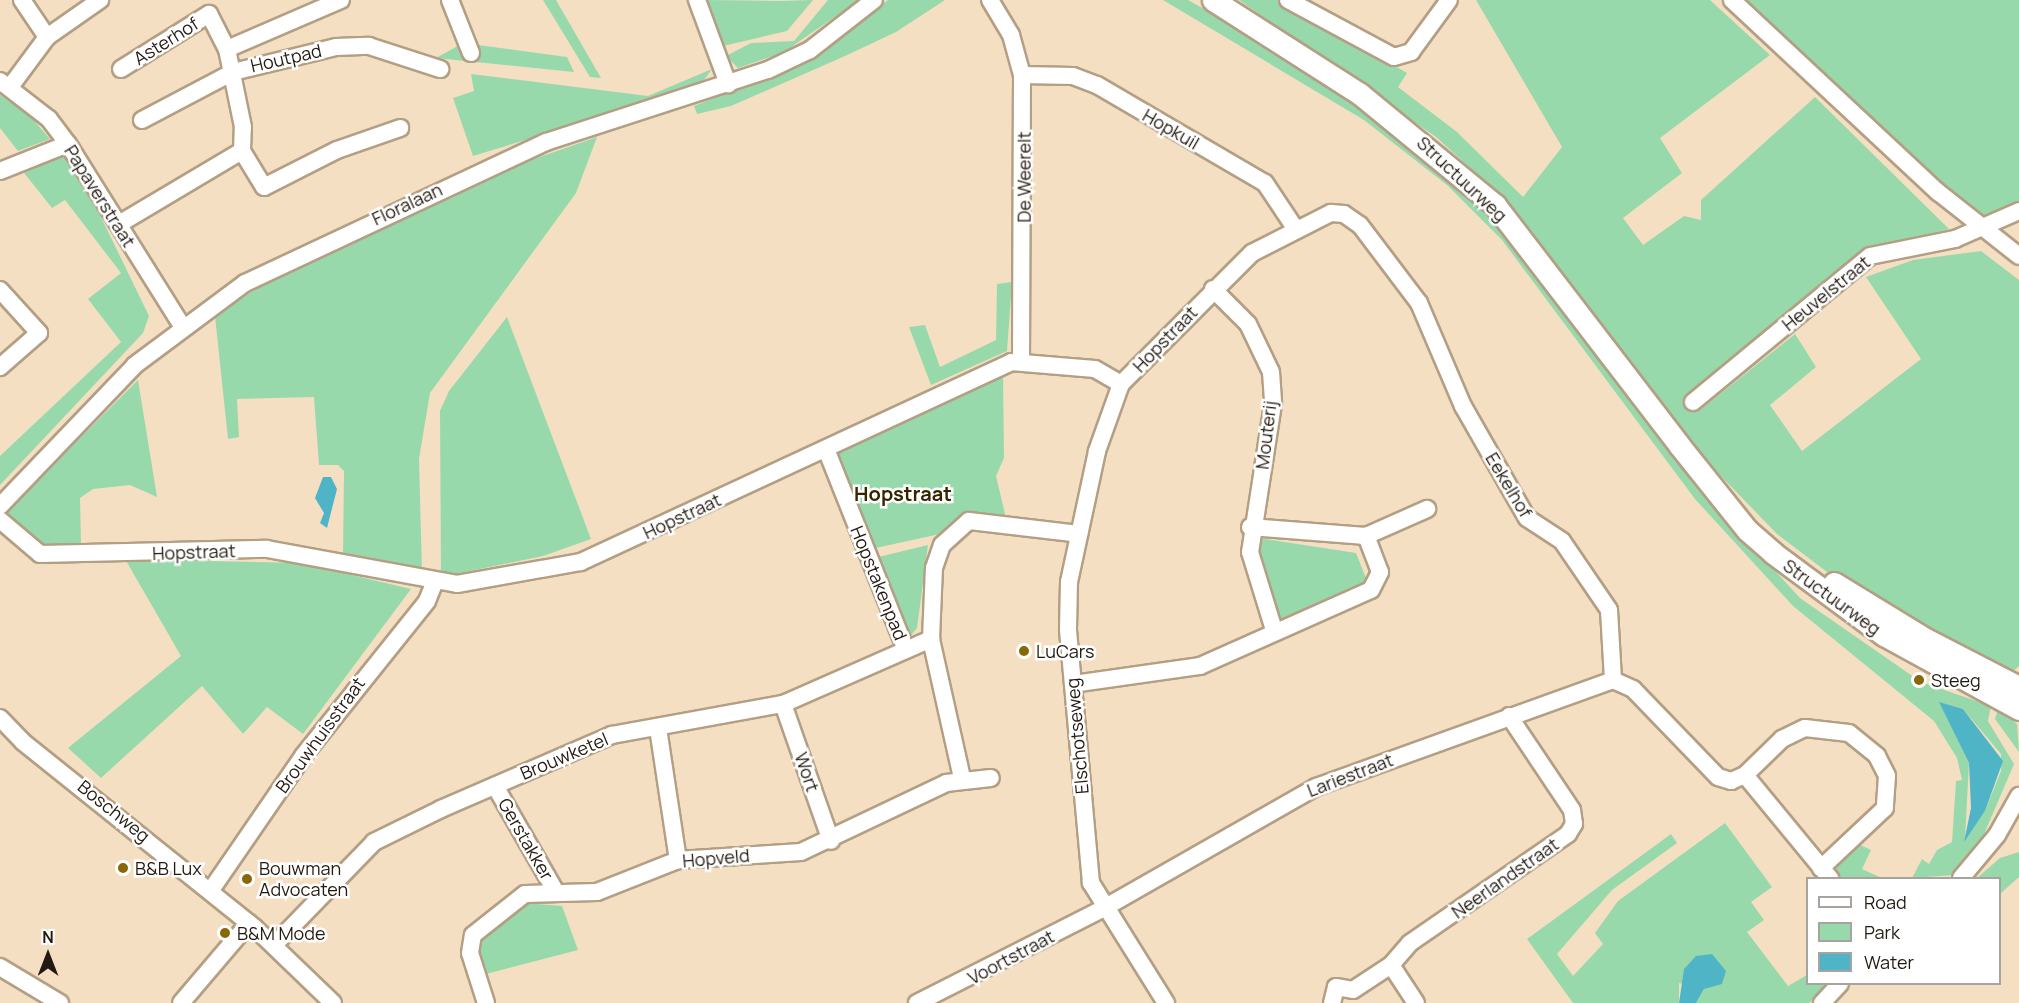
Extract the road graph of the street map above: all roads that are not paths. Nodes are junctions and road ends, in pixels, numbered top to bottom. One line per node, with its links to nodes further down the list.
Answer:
1 (22, 0): 12 (street)
2 (100, 0): 12 (street)
3 (340, 0): 13 (street)
4 (450, 0): 14 (street)
5 (697, 0): 20 (street)
6 (874, 0): 20 (street, Floralaan)
7 (990, 0): 18 (street, De Weerelt)
8 (1213, 0): 38 (main road, Structuurweg)
9 (1288, 0): 10 (street)
10 (1449, 0)
11 (1732, 0): 28 (street)
12 (47, 37): 19 (street)
13 (227, 49): 15 (street, Asterhof); 17 (street)
14 (471, 52)
15 (121, 69)
16 (440, 69): 17 (street, Houtpad)
17 (233, 72): 21 (street, Houtpad); 24 (street)
18 (1022, 75): 29 (street, Hopkuil); 34 (street, De Weerelt)
19 (5, 84): 23 (street, Papaverstraat)
20 (728, 84): 33 (street, Floralaan)
21 (142, 120)
22 (400, 128): 24 (street)
23 (69, 144): 25 (street); 27 (street, Papaverstraat)
24 (242, 151): 27 (street)
25 (0, 171)
26 (2019, 211): 28 (street, Heuvelstraat)
27 (119, 224): 33 (street, Papaverstraat)
28 (1980, 227): 30 (street); 37 (street, Heuvelstraat)
29 (1295, 228): 31 (street, Hopstraat); 50 (street, Eekelhof)
30 (2019, 256)
31 (1213, 289): 36 (street, Hopstraat); 43 (street, Mouterij)
32 (0, 291): 35 (street)
33 (182, 326): 40 (street, Floralaan)
34 (1021, 362): 36 (street, Hopstraat); 39 (street, Hopstraat)
35 (0, 368)
36 (1121, 384): 44 (street, Elschotseweg)
37 (1693, 402)
38 (1679, 445): 52 (main road, Structuurweg); 54 (main road, Structuurweg)
39 (826, 449): 46 (street, Hopstraat); 49 (street, Hopstakenpad)
40 (0, 506)
41 (1427, 509): 45 (street)
42 (0, 520): 46 (street, Hopstraat)
43 (1250, 527): 45 (street); 47 (street, Mouterij)
44 (1079, 534): 48 (street); 51 (street, Elschotseweg)
45 (1366, 536): 47 (street)
46 (434, 584): 69 (street, Brouwhuisstraat)
47 (1274, 630): 51 (street)
48 (931, 639): 49 (street, Brouwketel); 59 (street)
49 (906, 650): 53 (street, Brouwketel)
50 (1613, 680): 55 (street, Lariestraat); 58 (street)
51 (1073, 684): 71 (street, Elschotseweg)
52 (2019, 687)
53 (783, 704): 57 (street, Brouwketel); 64 (street, Wort)
54 (2019, 709)
55 (1509, 716): 71 (street, Lariestraat); 74 (street, Neerlandstraat)
56 (0, 718): 69 (street, Boschweg)
57 (658, 728): 61 (street, Brouwketel); 65 (street)
58 (1746, 775): 66 (street); 66 (street)
59 (962, 778): 60 (street, Hopveld); 64 (street, Hopveld)
60 (991, 778)
61 (495, 786): 70 (street, Gerstakker); 73 (street, Brouwketel)
62 (2019, 796): 67 (street)
63 (2019, 821): 68 (street)
64 (831, 841): 65 (street, Hopveld)
65 (678, 860): 70 (street, Hopveld)
66 (1826, 873)
67 (1964, 877)
68 (1964, 877)
69 (211, 890): 72 (street, Boschweg)
70 (556, 892): 80 (street, Hopveld)
71 (1104, 908): 81 (street, Voortstraat); 82 (street, Elschotseweg)
72 (249, 923): 73 (street, Boschweg); 78 (street)
73 (274, 945): 79 (street, Boschweg)
74 (1391, 965): 83 (street, Neerlandstraat); 84 (street)
75 (0, 967): 77 (street)
76 (1839, 985): 85 (street)
77 (60, 1003)
78 (181, 1003)
79 (333, 1003)
80 (486, 1003)
81 (917, 1003)
82 (1166, 1003)
83 (1332, 1003)
84 (1416, 1003)
85 (1822, 1003)

